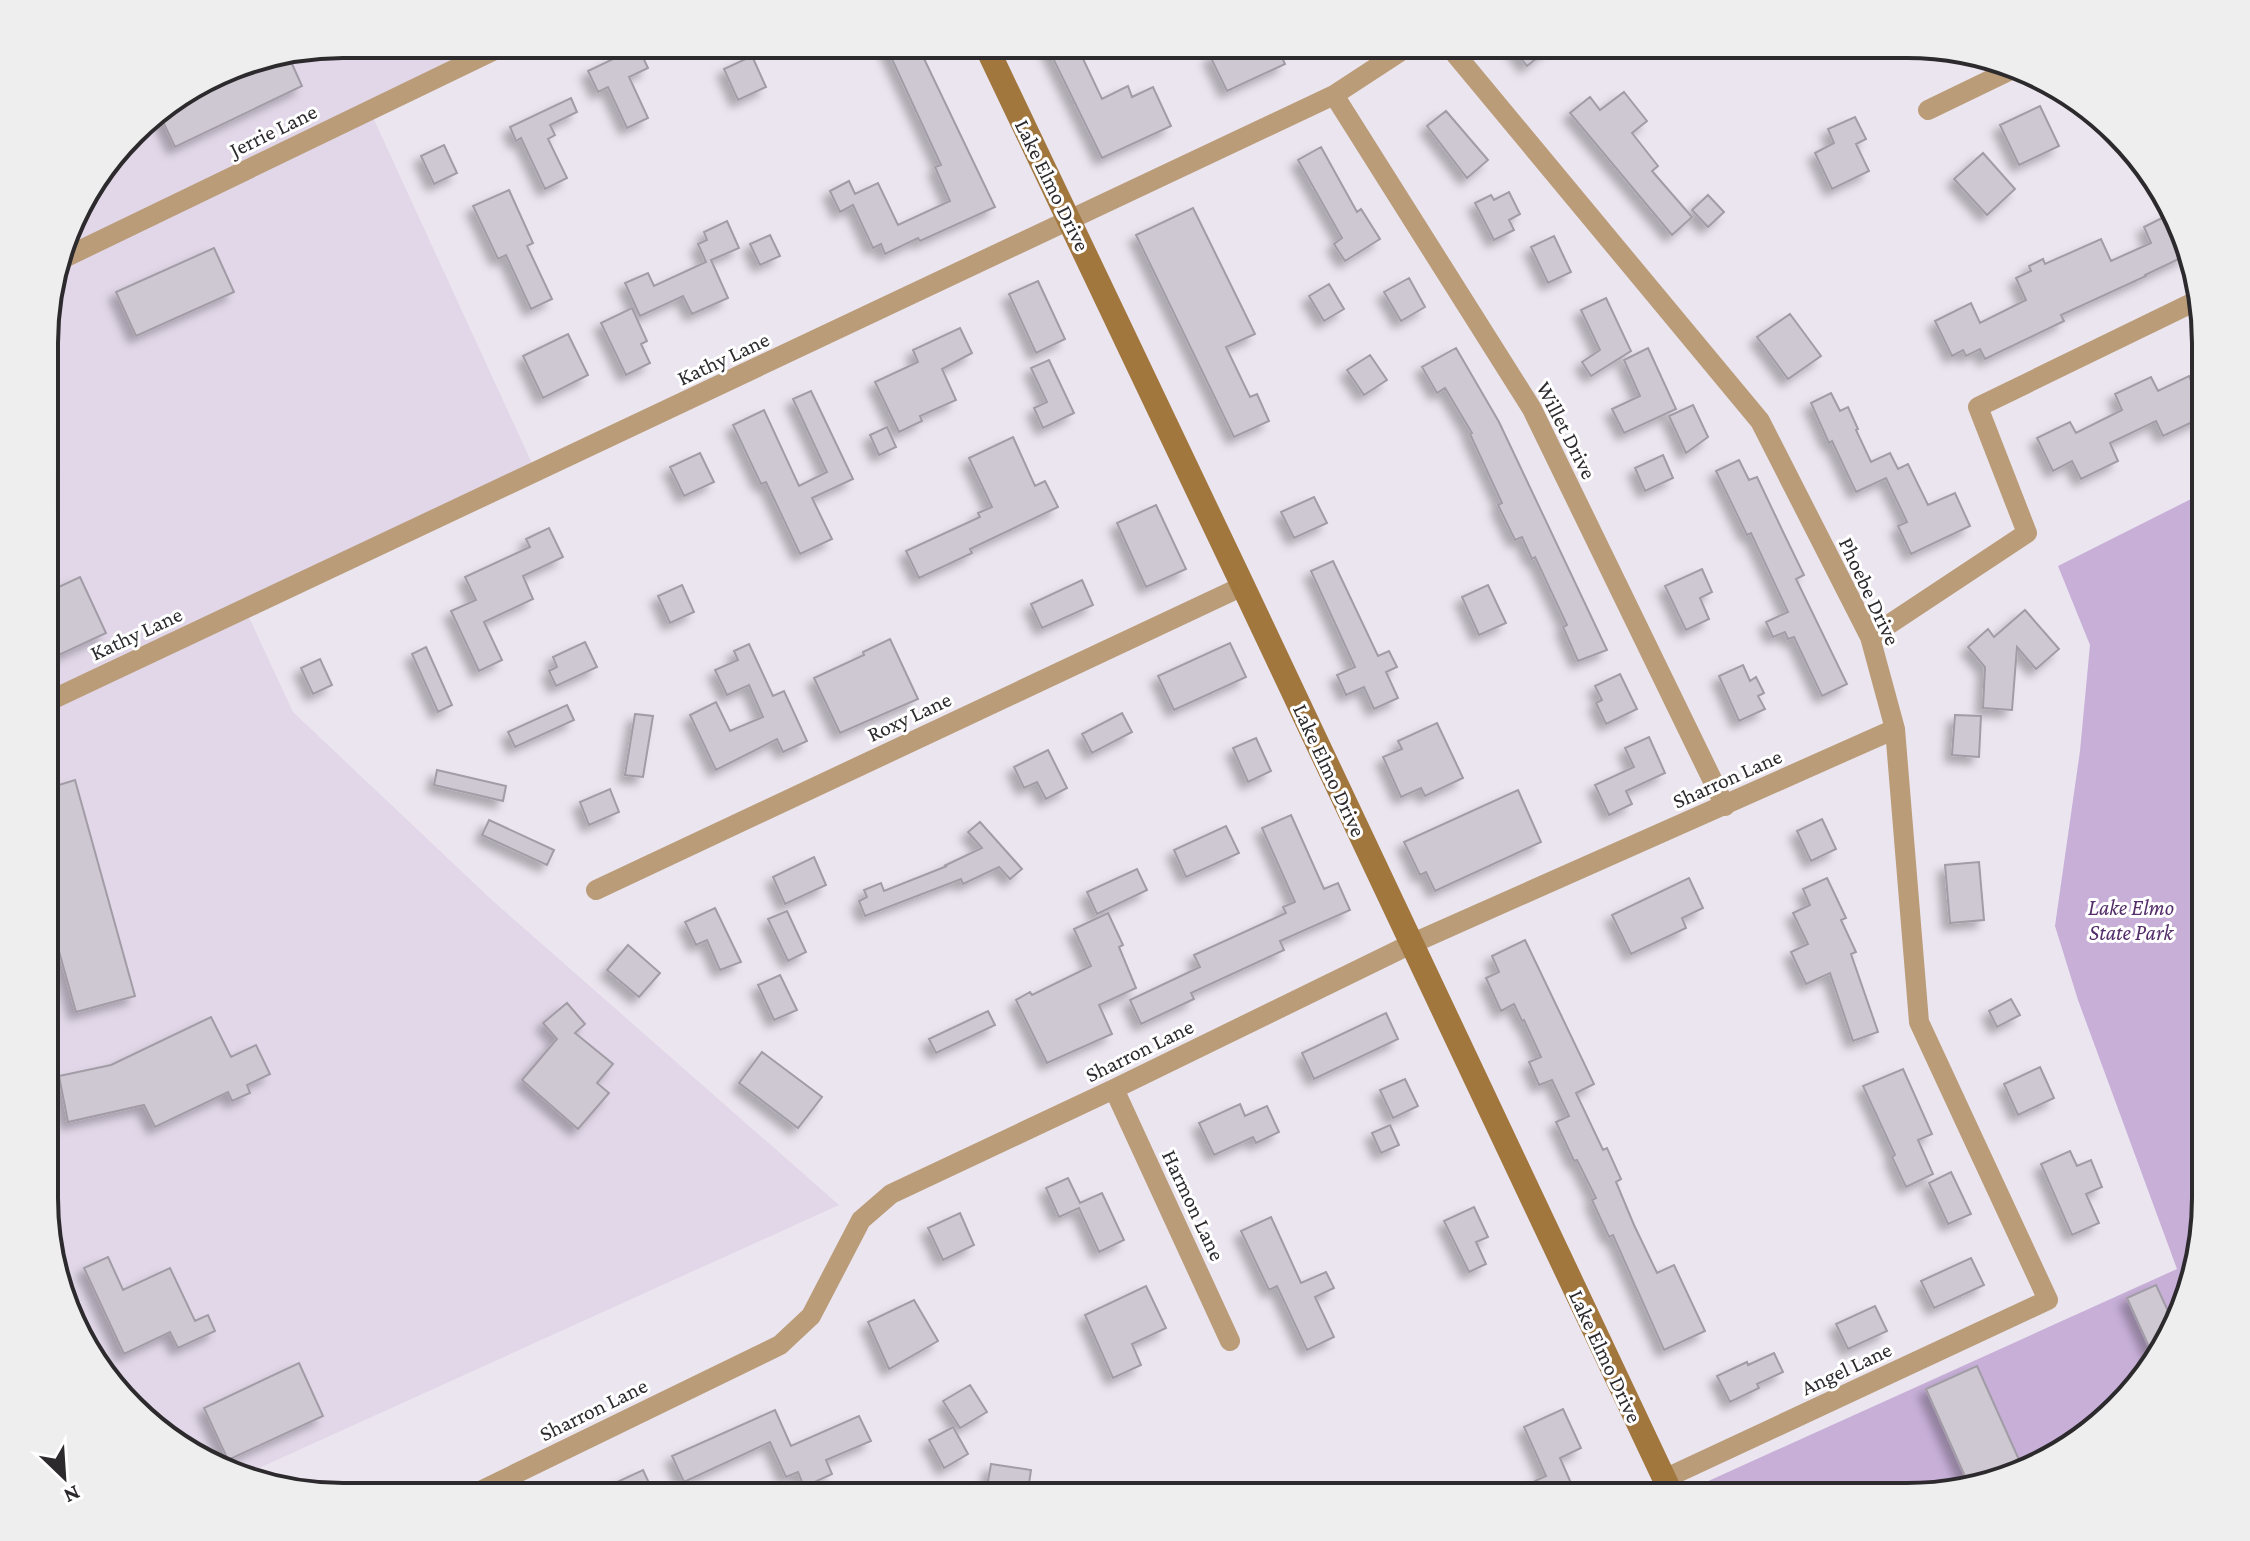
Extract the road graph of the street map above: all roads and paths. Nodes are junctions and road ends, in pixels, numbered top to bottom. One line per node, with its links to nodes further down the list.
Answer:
1 (478, 58): 9 (street, Jerrie Lane)
2 (992, 58): 8 (street, Lake Elmo Drive)
3 (1391, 58): 6 (street, Kathy Lane)
4 (1459, 58): 12 (street, Phoebe Drive)
5 (2002, 74): 7 (street)
6 (1334, 95): 8 (street, Kathy Lane); 15 (street, Willet Drive)
7 (1928, 110)
8 (1070, 221): 11 (street, Lake Elmo Drive); 13 (street, Kathy Lane)
9 (72, 254)
10 (2190, 304): 12 (street)
11 (1243, 586): 16 (street, Roxy Lane); 17 (street, Lake Elmo Drive)
12 (1870, 637): 14 (street, Phoebe Drive)
13 (58, 697)
14 (1895, 729): 15 (street, Sharron Lane); 19 (street, Phoebe Drive)
15 (1725, 806): 17 (street, Sharron Lane)
16 (596, 890)
17 (1411, 944): 18 (street, Sharron Lane); 22 (street, Lake Elmo Drive)
18 (1114, 1089): 20 (street, Harmon Lane); 21 (street, Sharron Lane)
19 (2048, 1300): 23 (street, Angel Lane)
20 (1230, 1341)
21 (497, 1483)
22 (1666, 1483)
23 (1678, 1483)

